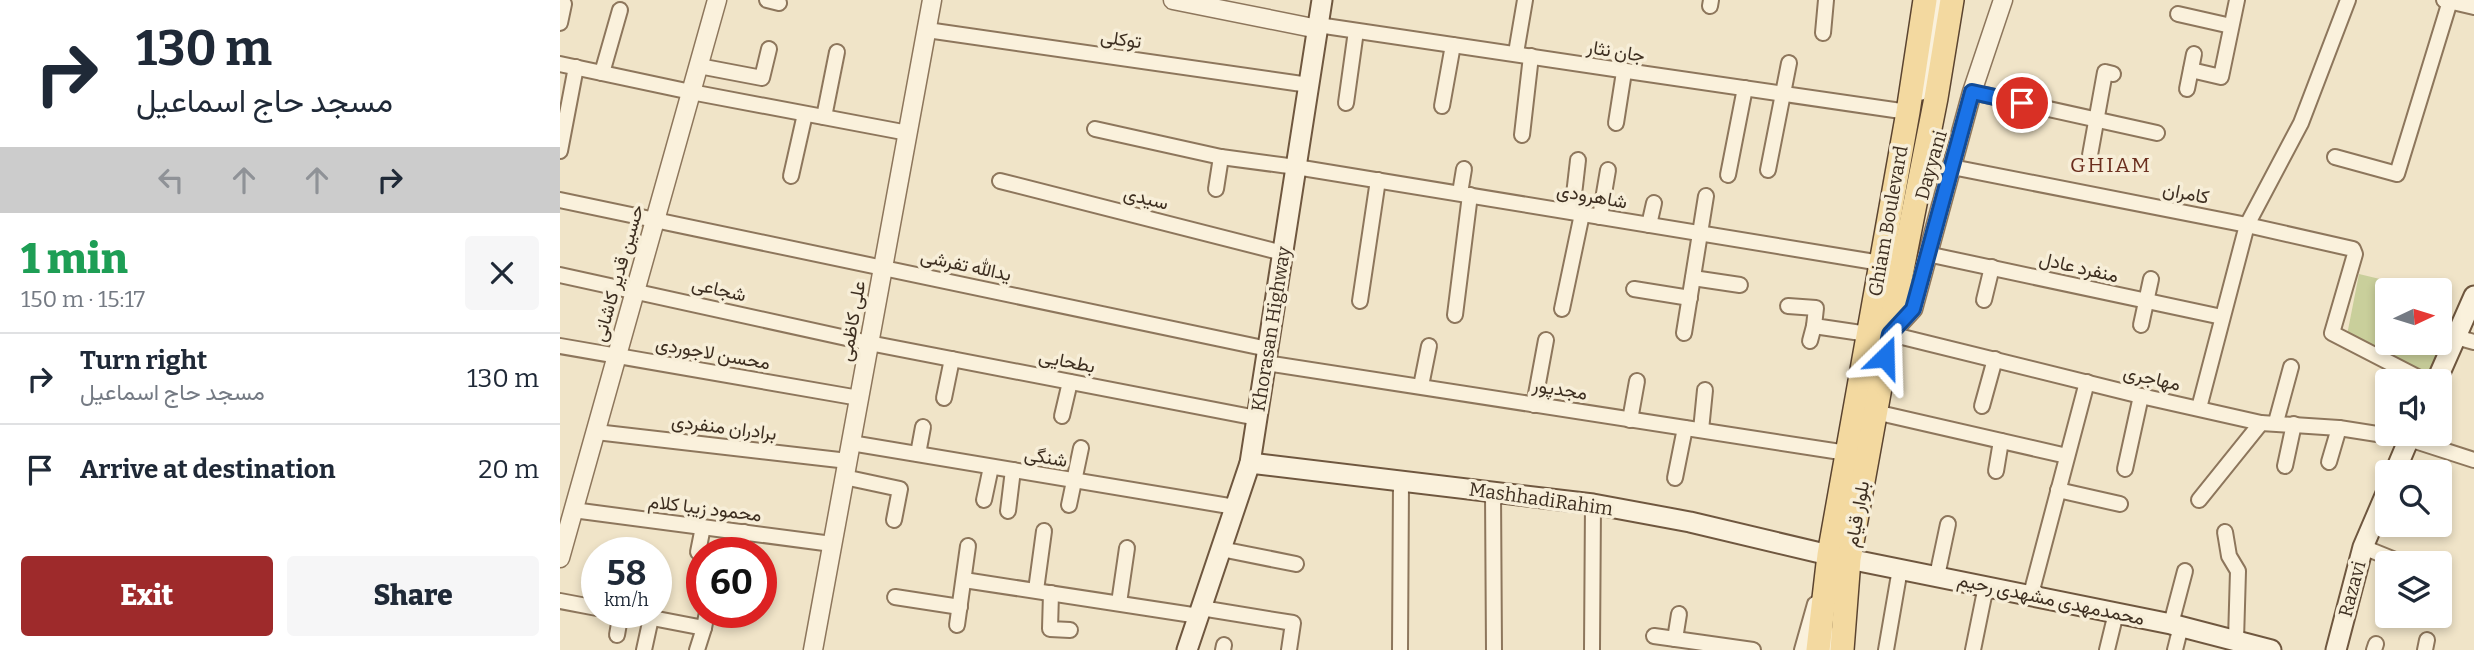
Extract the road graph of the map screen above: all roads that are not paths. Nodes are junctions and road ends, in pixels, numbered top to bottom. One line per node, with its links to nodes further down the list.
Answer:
1 (717, 0): 32 (street, حسین قدیر کاشانی)
2 (932, 0): 22 (street, علی کاظمی)
3 (1173, 0): 14 (street)
4 (1322, 0): 21 (main road, Khorasan Highway)
5 (1525, 0): 28 (street)
6 (1826, 0): 24 (street)
7 (1925, 0): 46 (main road, Ghiam Boulevard)
8 (1938, 0): 46 (lane)
9 (1952, 0): 103 (main road, Ghiam Boulevard)
10 (2003, 0): 42 (street, Dayyani)
11 (2237, 0): 20 (street)
12 (2348, 0): 78 (street)
13 (2447, 1): 16 (street); 58 (street)
14 (1198, 2): 21 (street)
15 (564, 4): 19 (street)
16 (2474, 7)
17 (620, 10): 36 (street)
18 (2178, 14): 20 (street)
19 (560, 23)
20 (2231, 26): 34 (street)
21 (1318, 27): 23 (street, جان نثار); 38 (main road, Khorasan Highway)
22 (927, 30): 38 (street, توکلی); 52 (street, علی کاظمی)
23 (1356, 31): 25 (street, جان نثار); 44 (street)
24 (1822, 33)
25 (1453, 44): 28 (street, جان نثار); 45 (street)
26 (769, 49): 32 (street)
27 (837, 52): 48 (street)
28 (1524, 54): 35 (street, جان نثار); 54 (street)
29 (2194, 54): 34 (street)
30 (1789, 63): 43 (street)
31 (560, 64): 33 (street)
32 (699, 66): 41 (street, حسین قدیر کاشانی)
33 (576, 67): 36 (street); 55 (street)
34 (2191, 71): 40 (street)
35 (1625, 72): 39 (street, جان نثار); 50 (street)
36 (602, 73): 41 (street)
37 (2113, 74): 49 (street)
38 (1309, 85): 60 (main road, Khorasan Highway)
39 (1745, 88): 43 (street, جان نثار); 65 (street)
40 (2187, 89)
41 (691, 92): 47 (street); 76 (street, حسین قدیر کاشانی)
42 (1972, 92): 49 (street); 61 (street, Dayyani)
43 (1784, 94): 46 (street, جان نثار); 64 (street)
44 (1346, 103)
45 (1442, 106)
46 (1914, 108): 82 (main road, Ghiam Boulevard)
47 (805, 114): 48 (street); 66 (street)
48 (824, 117): 52 (street)
49 (2097, 120): 53 (street); 56 (street)
50 (1616, 123)
51 (1095, 129): 57 (street, شاهرودی)
52 (908, 133): 83 (street, علی کاظمی)
53 (2157, 133)
54 (1522, 135)
55 (560, 151)
56 (2090, 155)
57 (1221, 157): 60 (street, شاهرودی); 69 (street)
58 (2336, 157)
59 (1578, 160): 74 (street)
60 (1296, 167): 67 (street, شاهرودی); 80 (main road, Khorasan Highway)
61 (1952, 167): 78 (street, کامران); 81 (street, Dayyani)
62 (1464, 169): 70 (street)
63 (1608, 170): 75 (street)
64 (1768, 170)
65 (1728, 175)
66 (791, 176)
67 (1378, 180): 70 (street, شاهرودی); 94 (street)
68 (1000, 181): 80 (street, سیدی)
69 (1216, 189)
70 (1465, 194): 74 (street, شاهرودی); 98 (street)
71 (1706, 196): 79 (street)
72 (560, 200): 76 (street, یدالله تفرشی)
73 (1654, 203): 77 (street)
74 (1577, 213): 75 (street, شاهرودی); 97 (street)
75 (1600, 217): 77 (street, شاهرودی)
76 (656, 219): 83 (street, یدالله تفرشی); 90 (street, حسین قدیر کاشانی)
77 (1649, 225): 79 (street, شاهرودی)
78 (2247, 225): 99 (street); 115 (street, کامران)
79 (1700, 233): 82 (street, شاهرودی); 86 (street)
80 (1283, 253): 111 (main road, Khorasan Highway)
81 (1927, 254): 84 (street, منفرد عادل); 103 (street, Dayyani)
82 (1881, 263): 103 (main road, Ghiam Boulevard)
83 (883, 267): 107 (street, علی کاظمی); 111 (street, یدالله تفرشی)
84 (1992, 267): 93 (street); 95 (street, منفرد عادل)
85 (560, 275): 90 (street, شجاعی)
86 (1693, 278): 88 (street); 92 (street)
87 (2151, 279): 95 (street)
88 (1740, 285)
89 (1634, 289): 92 (street)
90 (636, 290): 107 (street, شجاعی); 110 (street, حسین قدیر کاشانی)
91 (2474, 296): 105 (main road)
92 (1690, 298): 102 (street)
93 (1984, 300)
94 (1360, 301)
95 (2146, 302): 99 (street, منفرد عادل); 100 (street)
96 (1788, 306): 101 (street)
97 (1562, 309)
98 (1455, 315)
99 (2222, 317): 127 (street)
100 (2141, 325)
101 (1814, 326): 103 (street, مهاجری); 106 (street)
102 (1684, 333)
103 (1879, 334): 113 (street, مهاجری); 128 (main road, Ghiam Boulevard); 144 (main road, Ghiam Boulevard)
104 (1546, 340): 125 (street)
105 (2465, 340): 116 (main road)
106 (1810, 341)
107 (869, 343): 112 (street, بطحایی); 123 (street, علی کاظمی)
108 (560, 346): 110 (street, محسن لاجوردی)
109 (1429, 346): 120 (street)
110 (617, 356): 123 (street, محسن لاجوردی); 139 (street, حسین قدیر کاشانی)
111 (1267, 356): 120 (street, مجدپور); 130 (main road, Khorasan Highway)
112 (952, 359): 118 (street, بطحایی); 124 (street)
113 (1994, 359): 119 (street, مهاجری); 126 (street)
114 (2291, 367): 132 (street)
115 (2402, 369)
116 (2445, 369)
117 (1637, 381): 131 (street)
118 (1070, 382): 129 (street); 130 (street, بطحایی)
119 (2087, 382): 122 (street, مهاجری); 146 (street)
120 (1421, 386): 125 (street, مجدپور)
121 (1705, 390): 138 (street)
122 (2141, 396): 127 (street, مهاجری); 153 (street)
123 (859, 398): 147 (street, علی کاظمی)
124 (944, 398)
125 (1534, 405): 131 (street, مجدپور)
126 (1982, 406)
127 (2199, 408): 133 (street, مهاجری)
128 (1875, 412): 141 (street); 184 (main road, بلوار قیام)
129 (1062, 416)
130 (1257, 418): 150 (main road, Khorasan Highway)
131 (1630, 420): 136 (street, مجدپور)
132 (2276, 422): 133 (street, مهاجری); 134 (street, مهاجری)
133 (2260, 423): 162 (street)
134 (2294, 424): 137 (street, مهاجری); 151 (street)
135 (923, 427): 145 (street)
136 (1685, 428): 138 (street, مجدپور); 156 (street)
137 (2339, 428): 140 (street, مهاجری); 149 (street)
138 (1701, 430): 144 (street, مجدپور)
139 (596, 432): 147 (street, برادران منفردی); 167 (street, حسین قدیر کاشانی)
140 (2375, 433)
141 (2001, 441): 146 (street); 155 (street)
142 (2435, 446): 148 (street, مهاجری)
143 (1081, 448): 157 (street)
144 (1847, 453): 184 (main road, Ghiam Boulevard)
145 (918, 454): 147 (street, شنگی); 152 (street, شنگی)
146 (2067, 456): 159 (street)
147 (848, 460): 170 (street); 178 (street, علی کاظمی)
148 (2474, 460)
149 (2329, 462)
150 (1250, 463): 158 (main road, MashhadiRahim); 166 (main road, Khorasan Highway)
151 (2285, 466)
152 (991, 467): 154 (street, شنگی); 161 (street)
153 (2125, 469)
154 (1013, 470): 157 (street, شنگی); 168 (street)
155 (1996, 471)
156 (1675, 478)
157 (1075, 481): 165 (street); 166 (street, شنگی)
158 (1401, 481): 160 (main road, MashhadiRahim); 219 (street)
159 (2058, 490): 164 (street); 194 (street)
160 (1493, 492): 163 (main road, MashhadiRahim); 220 (street)
161 (984, 500)
162 (2199, 500)
163 (1593, 504): 184 (main road, MashhadiRahim); 221 (street)
164 (2120, 504)
165 (1069, 505)
166 (1235, 507): 182 (main road, Khorasan Highway)
167 (573, 510): 172 (street, محمود زیبا کلام); 185 (street, حسین قدیر کاشانی)
168 (1008, 511)
169 (2375, 519): 180 (main road, Razavi)
170 (894, 520)
171 (1948, 523): 189 (street)
172 (703, 527): 174 (street, محمود زیبا کلام); 176 (street)
173 (1044, 531): 192 (street)
174 (744, 532): 177 (street); 178 (street, محمود زیبا کلام)
175 (2225, 532): 213 (street)
176 (701, 537)
177 (743, 537)
178 (832, 544): 216 (street, علی کاظمی)
179 (968, 546): 190 (street)
180 (2363, 547): 183 (street); 232 (main road, Razavi)
181 (1127, 548): 197 (street)
182 (1221, 549): 186 (street); 200 (main road, Khorasan Highway)
183 (2375, 552)
184 (1840, 557): 187 (main road, محمدمهدی مشهدی رحیم); 223 (street); 224 (main road, Ghiam Boulevard); 226 (main road, بلوار قیام)
185 (560, 558)
186 (1297, 564)
187 (1900, 569): 189 (main road, محمدمهدی مشهدی رحیم); 227 (street)
188 (2185, 571): 205 (street)
189 (1937, 576): 191 (main road, محمدمهدی مشهدی رحیم)
190 (964, 580): 192 (street); 199 (street)
191 (1986, 586): 194 (main road, محمدمهدی مشهدی رحیم); 228 (street)
192 (1036, 590): 193 (street)
193 (1051, 593): 197 (street); 209 (street)
194 (2031, 594): 201 (main road, محمدمهدی مشهدی رحیم)
195 (895, 597): 199 (street)
196 (560, 601): 198 (street)
197 (1119, 603): 200 (street)
198 (581, 605)
199 (960, 607): 204 (street)
200 (1200, 612): 217 (main road, Khorasan Highway); 218 (street)
201 (2116, 613): 205 (main road, محمدمهدی مشهدی رحیم); 229 (street)
202 (1679, 614): 212 (street)
203 (1833, 624): 225 (lane)
204 (957, 625)
205 (2176, 625): 213 (main road, محمدمهدی مشهدی رحیم); 230 (street)
206 (618, 628): 210 (street)
207 (649, 628): 214 (street)
208 (704, 628): 215 (street)
209 (1070, 630)
210 (617, 635)
211 (1654, 636): 212 (street)
212 (1675, 639): 222 (street)
213 (2236, 640): 231 (main road, محمدمهدی مشهدی رحیم)
214 (644, 650)
215 (696, 650)
216 (813, 650)
217 (1188, 650)
218 (1289, 650)
219 (1400, 650)
220 (1494, 650)
221 (1592, 650)
222 (1753, 650)
223 (1802, 650)
224 (1818, 650)
225 (1830, 650)
226 (1842, 650)
227 (1886, 650)
228 (1973, 650)
229 (2107, 650)
230 (2175, 650)
231 (2271, 650)
232 (2336, 650)

